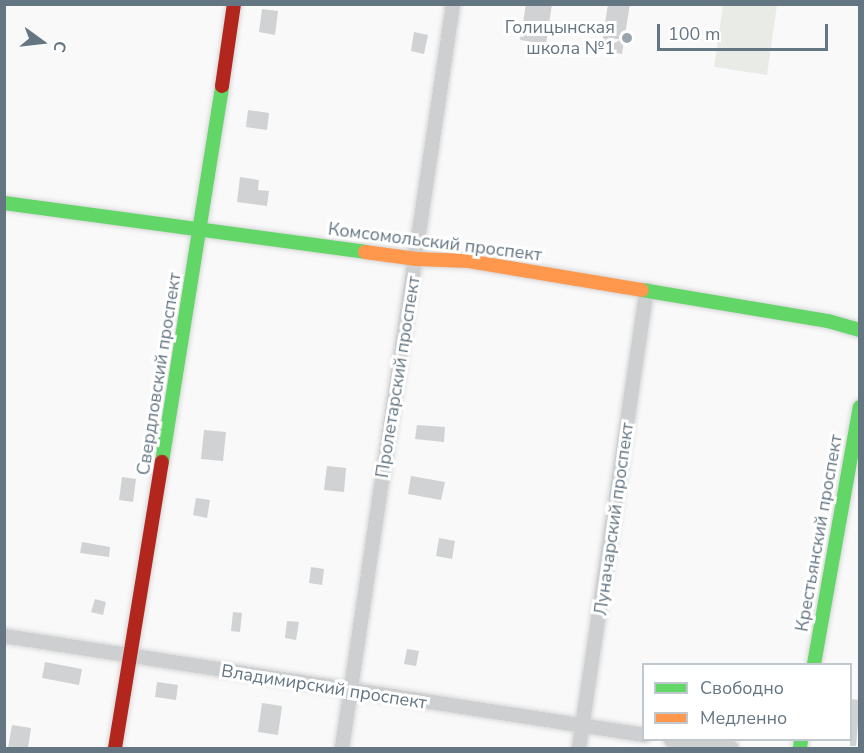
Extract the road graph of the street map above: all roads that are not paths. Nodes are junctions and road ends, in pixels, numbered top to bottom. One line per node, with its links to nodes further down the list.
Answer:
1 (234, 4): 4 (street, Свердловский проспект)
2 (453, 4): 5 (street, Пролетарский проспект)
3 (4, 203): 4 (street, Комсомольский проспект)
4 (200, 232): 5 (street, Комсомольский проспект); 10 (street, Свердловский проспект)
5 (417, 259): 6 (street, Комсомольский проспект); 12 (street, Пролетарский проспект)
6 (647, 290): 7 (street, Комсомольский проспект); 13 (street, Луначарский проспект)
7 (860, 330)
8 (860, 407): 11 (street, Крестьянский проспект)
9 (4, 636): 10 (street, Владимирский проспект)
10 (131, 656): 12 (street, Владимирский проспект); 16 (street, Свердловский проспект)
11 (814, 663)
12 (350, 692): 13 (street, Владимирский проспект); 17 (street, Пролетарский проспект)
13 (583, 726): 14 (street, Владимирский проспект); 18 (street, Луначарский проспект)
14 (642, 735)
15 (678, 741): 19 (street)
16 (115, 748)
17 (342, 748)
18 (579, 748)
19 (731, 748)

